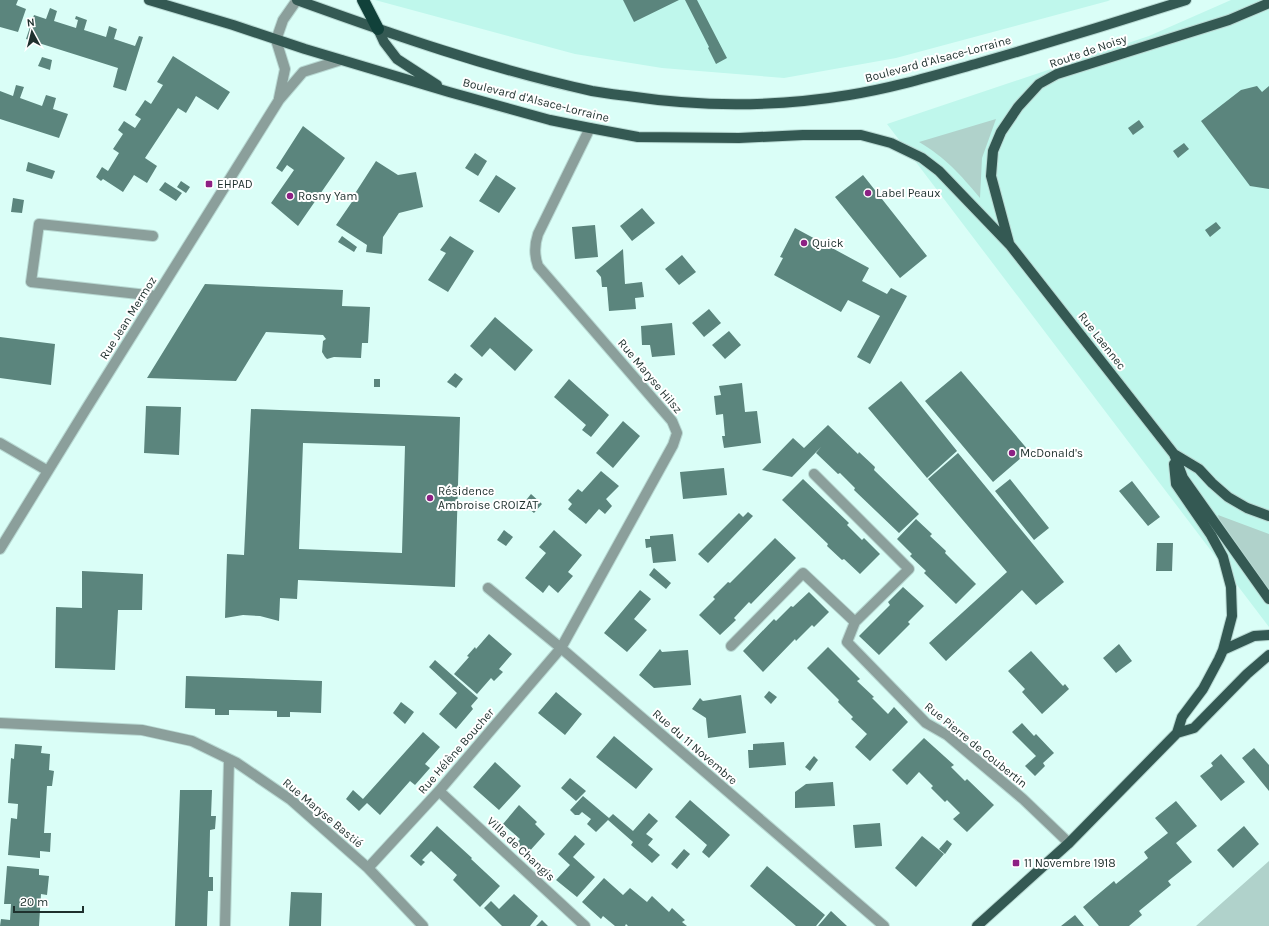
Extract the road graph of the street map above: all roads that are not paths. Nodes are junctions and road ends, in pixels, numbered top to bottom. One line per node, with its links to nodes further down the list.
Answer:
1 (149, 0): 7 (main road, Boulevard d'Alsace-Lorraine)
2 (297, 0): 6 (main road, Boulevard d'Alsace-Lorraine); 7 (street)
3 (363, 0): 6 (highway)
4 (1186, 0): 6 (main road, Boulevard d'Alsace-Lorraine)
5 (1269, 3): 13 (main road, Route de Noisy)
6 (378, 29): 9 (main road)
7 (276, 40): 8 (main road, Boulevard d'Alsace-Lorraine); 10 (street, Rue Jean Mermoz)
8 (341, 60): 9 (main road, Boulevard d'Alsace-Lorraine); 10 (street, Rue Jean Mermoz)
9 (448, 92): 11 (main road, Boulevard d'Alsace-Lorraine)
10 (278, 100): 14 (street, Rue Jean Mermoz)
11 (590, 128): 13 (main road, Boulevard d'Alsace-Lorraine); 26 (street, Rue Maryse Hilsz)
12 (153, 236): 14 (street)
13 (1010, 245): 16 (main road, Rue Laennec)
14 (156, 296): 17 (street, Rue Jean Mermoz)
15 (0, 443): 17 (street)
16 (1174, 454): 19 (main road, Rue Laennec); 22 (main road, Rue Laennec); 27 (main road)
17 (48, 471): 20 (street, Rue Jean Mermoz)
18 (814, 474): 23 (street, Rue Pierre de Coubertin)
19 (1269, 516)
20 (0, 549)
21 (488, 588): 26 (street, Rue du 11 Novembre)
22 (1269, 599)
23 (855, 622): 25 (street); 33 (street, Rue Pierre de Coubertin)
24 (1269, 636): 27 (main road)
25 (731, 646)
26 (561, 648): 32 (street, Rue Hélène Boucher); 38 (street, Rue du 11 Novembre)
27 (1223, 650): 30 (main road)
28 (1269, 655): 30 (main road)
29 (0, 723): 31 (street, Rue Maryse Bastié)
30 (1177, 733): 33 (main road)
31 (229, 759): 34 (street, Rue Maryse Bastié); 35 (street)
32 (439, 791): 34 (street, Rue Hélène Boucher); 37 (street, Villa de Changis)
33 (1070, 842): 39 (main road)
34 (368, 868): 36 (street, Rue Maryse Bastié)
35 (225, 926)
36 (423, 926)
37 (585, 926)
38 (884, 926)
39 (977, 926)

